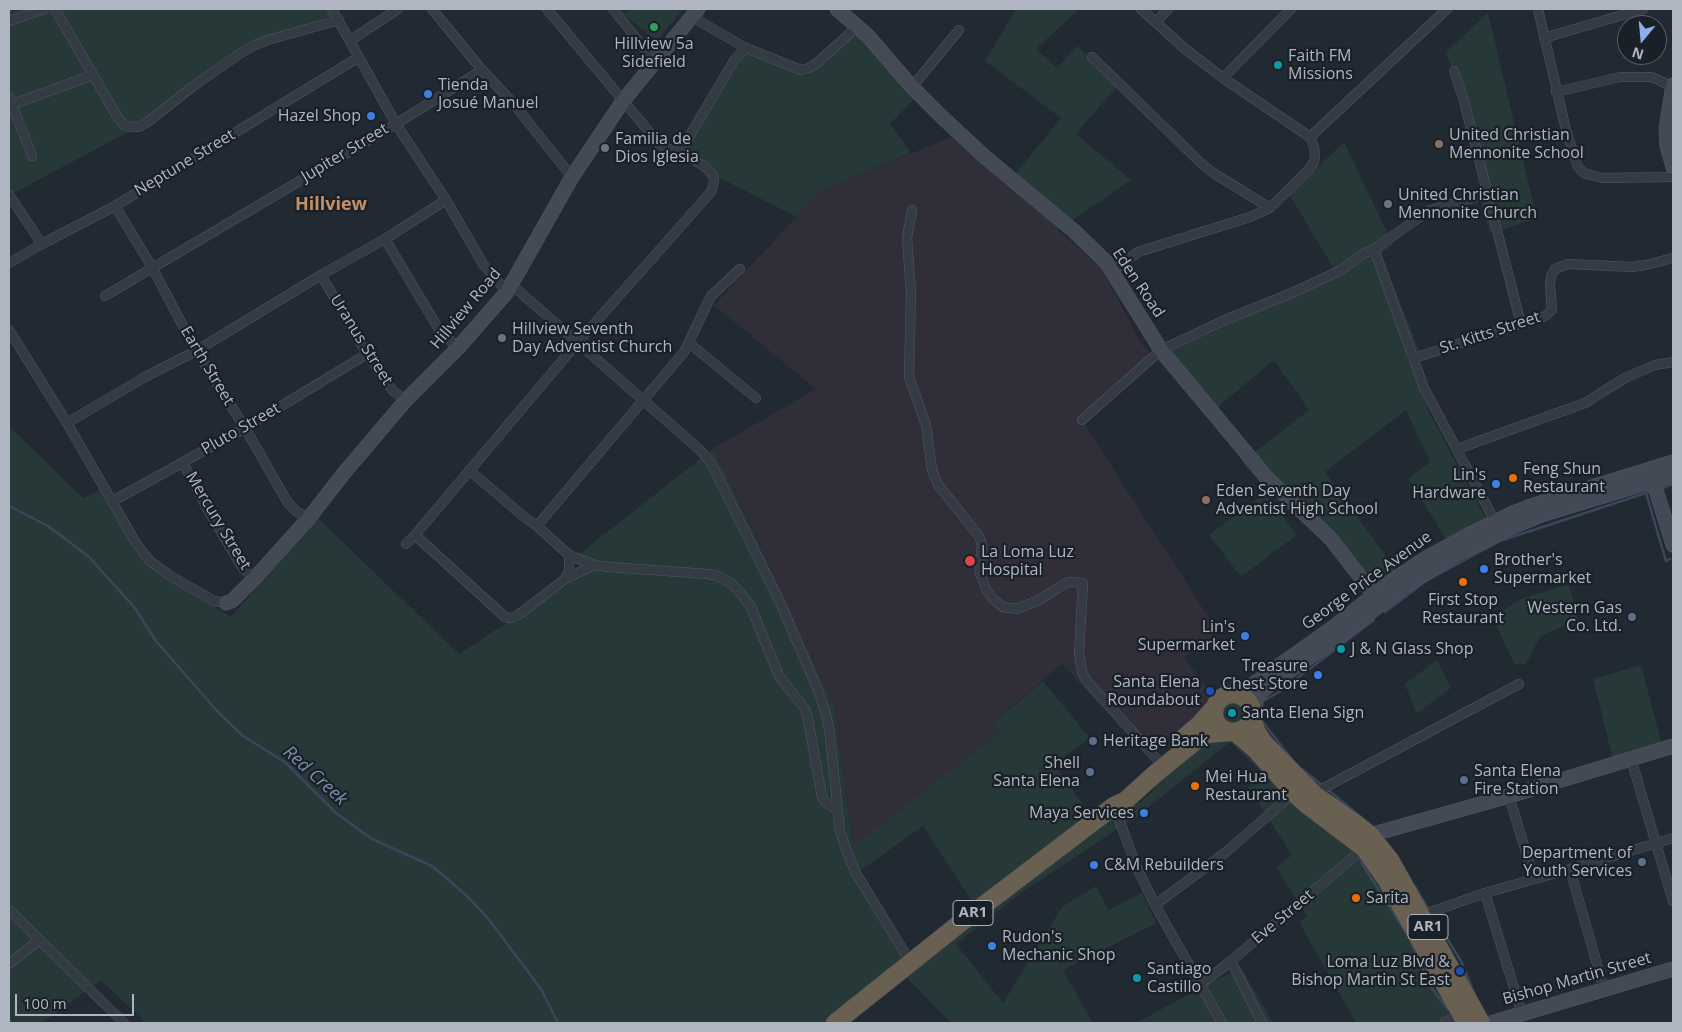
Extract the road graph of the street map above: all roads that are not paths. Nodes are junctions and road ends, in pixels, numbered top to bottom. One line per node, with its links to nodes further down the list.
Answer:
1 (44, 9): 18 (street)
2 (55, 9): 30 (street)
3 (332, 9): 17 (street)
4 (398, 9): 23 (street)
5 (432, 9): 28 (street)
6 (547, 9): 36 (street)
7 (612, 9): 27 (street)
8 (837, 9): 20 (street, Eden Road)
9 (1141, 9): 19 (street)
10 (1168, 9): 19 (street)
11 (1291, 9): 31 (street)
12 (1447, 9): 38 (street)
13 (1538, 9): 22 (street)
14 (1643, 9): 16 (street)
15 (695, 13): 24 (street); 27 (street, Hillview Road)
16 (1613, 13): 22 (street)
17 (339, 20): 23 (street); 30 (street)
18 (9, 21)
19 (1156, 22): 31 (street)
20 (858, 26): 24 (street); 33 (street, Eden Road)
21 (959, 30): 33 (street)
22 (1544, 38): 34 (street)
23 (351, 40): 25 (street)
24 (746, 48): 39 (street)
25 (359, 57): 37 (street); 47 (street, Neptune Street)
26 (1092, 57): 48 (street)
27 (655, 62): 36 (street, Hillview Road)
28 (482, 70): 37 (street, Jupiter Street); 43 (street)
29 (1454, 71): 44 (street)
30 (93, 75): 35 (street)
31 (1223, 78): 38 (street)
32 (1673, 86): 34 (street); 41 (street)
33 (912, 87): 57 (street, Eden Road)
34 (1556, 92): 42 (street)
35 (10, 101): 40 (street)
36 (623, 101): 39 (street); 43 (street, Hillview Road)
37 (396, 124): 46 (street); 55 (street, Jupiter Street)
38 (1310, 137): 48 (street)
39 (680, 152): 63 (street)
40 (32, 156)
41 (1673, 167)
42 (1673, 176)
43 (572, 177): 59 (street, Hillview Road)
44 (1488, 194): 52 (street); 61 (street)
45 (9, 195): 51 (street)
46 (446, 200): 50 (street); 59 (street)
47 (114, 206): 51 (street, Neptune Street); 55 (street, Earth Street)
48 (1270, 208): 57 (street)
49 (912, 210): 102 (street)
50 (385, 239): 58 (street); 65 (street)
51 (42, 244): 54 (street, Neptune Street)
52 (1374, 249): 67 (street); 69 (street)
53 (1673, 258): 61 (street, St. Kitts Street)
54 (9, 263)
55 (152, 267): 60 (street, Jupiter Street); 66 (street, Earth Street)
56 (740, 269): 64 (street)
57 (1113, 271): 67 (street, Eden Road)
58 (321, 274): 66 (street); 68 (street, Uranus Street)
59 (509, 288): 63 (street); 65 (street, Hillview Road)
60 (105, 296)
61 (1521, 324): 69 (street, St. Kitts Street)
62 (9, 330): 75 (street)
63 (578, 342): 73 (street); 80 (street)
64 (689, 344): 71 (street); 73 (street)
65 (458, 348): 72 (street, Hillview Road)
66 (196, 350): 75 (street); 76 (street, Earth Street)
67 (1161, 350): 74 (street); 94 (street, Eden Road)
68 (367, 354): 72 (street, Uranus Street); 76 (street, Pluto Street)
69 (1414, 358): 77 (street)
70 (1673, 362): 77 (street)
71 (756, 398)
72 (406, 400): 84 (street, Hillview Road)
73 (644, 400): 85 (street); 108 (street)
74 (1082, 420)
75 (68, 423): 83 (street)
76 (245, 428): 78 (street, Pluto Street); 84 (street, Earth Street)
77 (1457, 449): 86 (street)
78 (183, 462): 83 (street, Pluto Street); 92 (street, Mercury Street)
79 (1673, 462): 81 (street, George Price Avenue)
80 (469, 470): 85 (street); 87 (street)
81 (1652, 475): 82 (street, George Price Avenue); 86 (street, George Price Avenue); 89 (street)
82 (1673, 475)
83 (113, 501): 95 (street)
84 (310, 518): 92 (street, Hillview Road)
85 (537, 526): 90 (street)
86 (1498, 527): 94 (street, George Price Avenue)
87 (415, 535): 88 (street); 93 (street)
88 (406, 544)
89 (1673, 544)
90 (569, 555): 91 (street); 93 (street)
91 (594, 564): 93 (street); 108 (street)
92 (254, 579): 95 (street, Hillview Road)
93 (565, 579)
94 (1377, 599): 97 (street, George Price Avenue); 99 (street, George Price Avenue)
95 (226, 603)
96 (1519, 684): 105 (street)
97 (1231, 694): 98 (highway); 99 (highway)
98 (1214, 708): 100 (highway); 102 (highway, AR1)
99 (1252, 713): 100 (highway); 105 (highway, AR1)
100 (1232, 732): 104 (highway, AR1); 107 (highway, AR1)
101 (1673, 746): 103 (street)
102 (1157, 759): 107 (highway, AR1)
103 (1631, 759): 106 (street); 111 (street)
104 (1294, 793): 110 (highway, AR1); 116 (street)
105 (1315, 795): 110 (highway, AR1)
106 (1509, 796): 110 (street); 113 (street)
107 (1114, 806): 116 (street); 122 (highway, AR1)
108 (838, 810): 122 (street)
109 (1673, 838): 111 (street)
110 (1367, 842): 118 (highway, AR1); 120 (street, Eve Street); 127 (highway, AR1)
111 (1656, 843): 112 (street); 115 (street)
112 (1570, 870): 113 (street); 125 (street)
113 (1534, 879): 114 (street)
114 (1485, 893): 118 (street); 126 (street)
115 (1673, 901)
116 (1155, 904): 124 (street)
117 (9, 910): 119 (street)
118 (1422, 914): 133 (highway, AR1)
119 (39, 940): 121 (street); 128 (street)
120 (1231, 962): 124 (street, Eve Street); 131 (street)
121 (9, 964)
122 (911, 964): 129 (highway, AR1)
123 (1673, 969): 125 (street, Bishop Martin Street)
124 (1201, 984): 130 (street)
125 (1604, 989): 126 (street, Bishop Martin Street)
126 (1522, 1014): 134 (street, Bishop Martin Street)
127 (1463, 1018): 132 (street)
128 (124, 1023)
129 (835, 1023)
130 (1222, 1023)
131 (1262, 1023)
132 (1444, 1023)
133 (1481, 1023)
134 (1491, 1023)

